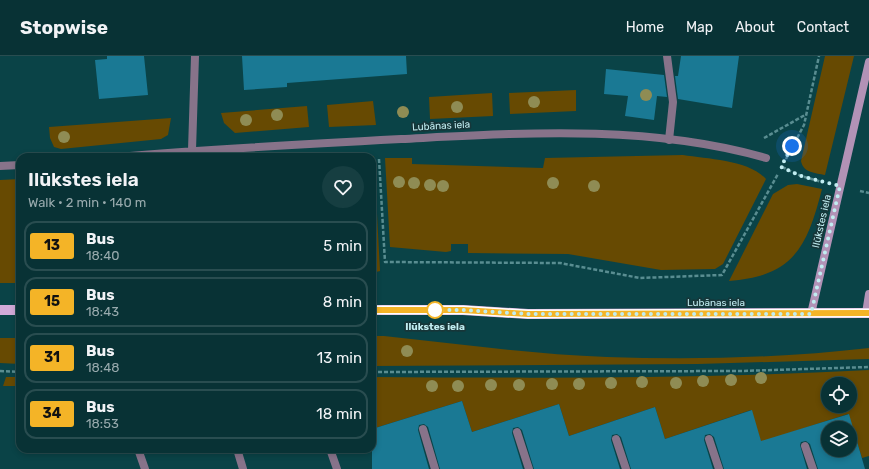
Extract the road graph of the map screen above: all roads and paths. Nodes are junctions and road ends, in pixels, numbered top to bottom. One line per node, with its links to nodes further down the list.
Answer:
1 (195, 56): 8 (street)
2 (667, 56): 7 (street)
3 (820, 56): 5 (path)
4 (869, 62): 15 (street, Ilūkstes iela)
5 (806, 115): 9 (path); 14 (path)
6 (377, 140): 7 (street, Lubānas iela); 8 (street, Lubānas iela); 14 (path)
7 (669, 140): 9 (street, Lubānas iela)
8 (192, 150): 10 (street, Lubānas iela)
9 (739, 150): 11 (street, Lubānas iela)
10 (159, 153)
11 (766, 158): 14 (path)
12 (16, 165): 13 (street)
13 (0, 166)
14 (781, 167): 15 (path)
15 (840, 186): 16 (path); 22 (street, Ilūkstes iela)
16 (869, 193)
17 (869, 294): 21 (street)
18 (0, 310): 19 (main road)
19 (16, 310)
20 (376, 310): 22 (main road, Lubānas iela)
21 (868, 313): 22 (main road, Lubānas iela)
22 (811, 314)
23 (869, 367): 26 (path)
24 (0, 371): 25 (path)
25 (16, 372)
26 (376, 372)
27 (422, 429): 38 (street)
28 (517, 432): 39 (street)
29 (616, 439): 40 (street)
30 (709, 439): 41 (street)
31 (805, 446): 42 (street)
32 (139, 453): 35 (street)
33 (238, 453): 36 (street)
34 (331, 453): 37 (street)
35 (145, 469)
36 (243, 469)
37 (336, 469)
38 (435, 469)
39 (529, 469)
40 (626, 469)
41 (719, 469)
42 (813, 469)

